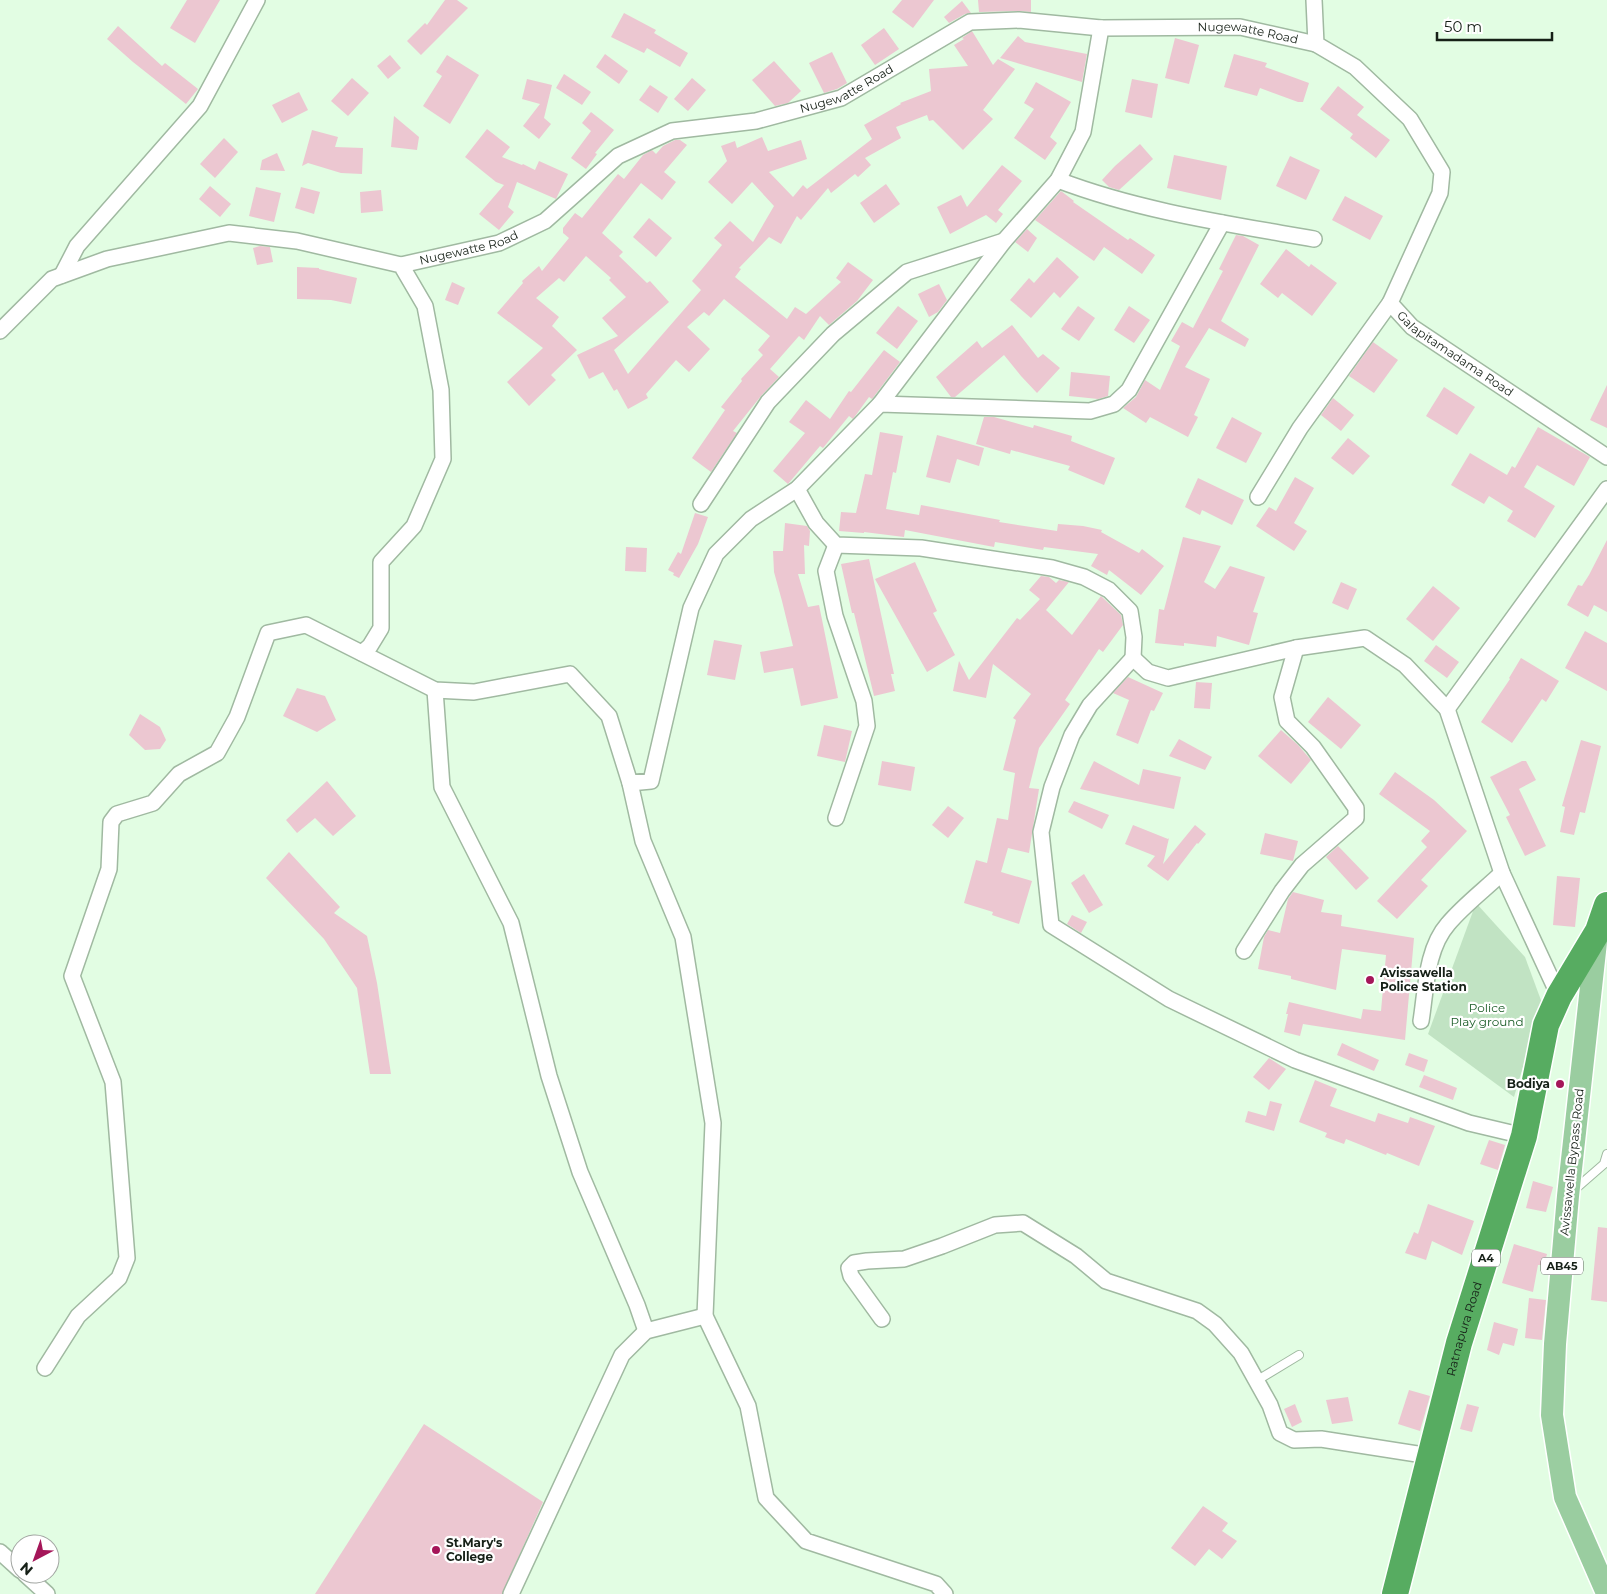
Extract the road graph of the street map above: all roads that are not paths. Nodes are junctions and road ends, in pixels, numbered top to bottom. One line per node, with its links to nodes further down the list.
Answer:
1 (257, 0): 10 (street)
2 (1314, 0): 4 (street)
3 (1101, 28): 4 (street, Nugewatte Road); 5 (street); 9 (street, Nugewatte Road)
4 (1316, 44): 11 (street, Galapitamadama Road)
5 (1058, 180): 6 (street); 8 (street)
6 (1222, 223): 7 (street); 13 (street)
7 (1314, 239)
8 (1004, 241): 13 (street); 18 (street)
9 (401, 265): 10 (street); 21 (street)
10 (62, 275): 12 (street)
11 (1390, 302): 14 (street, Galapitamadama Road); 17 (street)
12 (0, 331)
13 (880, 404): 15 (street)
14 (1607, 457)
15 (797, 489): 19 (street); 25 (street)
16 (1607, 489): 24 (street)
17 (1258, 497)
18 (701, 504)
19 (836, 546): 22 (street); 26 (street)
20 (1296, 648): 22 (street); 24 (street); 30 (street)
21 (366, 649): 23 (street); 40 (street)
22 (1132, 658): 33 (street)
23 (435, 690): 25 (street); 38 (street)
24 (1447, 709): 27 (street)
25 (630, 784): 36 (street)
26 (836, 818)
27 (1502, 873): 31 (street); 32 (street)
28 (1607, 905): 29 (highway, A4)
29 (1598, 931): 31 (highway, Ratnapura Road / A4); 35 (main road, Avissawella Bypass Road / AB45)
30 (1244, 951)
31 (1559, 996): 33 (highway, Ratnapura Road / A4)
32 (1421, 1021)
33 (1524, 1136): 42 (highway, Ratnapura Road / A4)
34 (1607, 1154): 35 (lane)
35 (1568, 1196): 46 (main road, Avissawella Bypass Road / AB45)
36 (704, 1316): 38 (street); 49 (street)
37 (882, 1319): 41 (street)
38 (646, 1331): 48 (street)
39 (1298, 1355): 41 (lane)
40 (45, 1368)
41 (1256, 1381): 42 (street)
42 (1430, 1456): 50 (highway, Ratnapura Road / A4)
43 (0, 1552): 44 (street)
44 (10, 1561)
45 (36, 1584): 47 (street)
46 (1607, 1593)
47 (47, 1594)
48 (511, 1594)
49 (945, 1594)
50 (1395, 1594)

